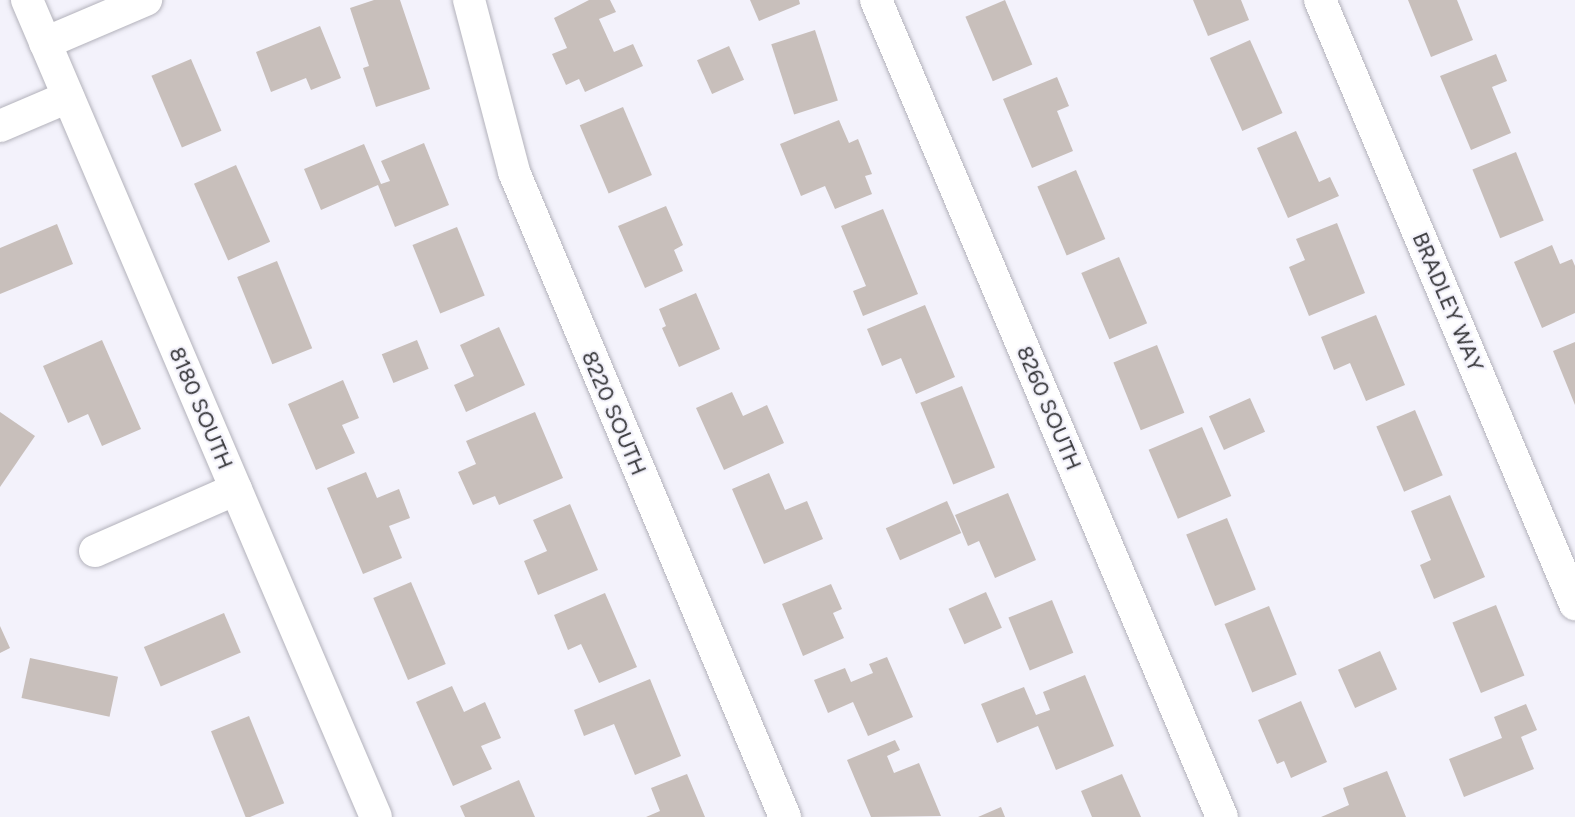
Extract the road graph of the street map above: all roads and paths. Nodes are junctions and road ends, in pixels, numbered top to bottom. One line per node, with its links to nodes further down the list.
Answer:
1 (27, 0): 6 (street, 8180 SOUTH)
2 (146, 0): 6 (street)
3 (469, 0): 13 (street, 8220 SOUTH)
4 (876, 0): 14 (street, 8260 SOUTH)
5 (1320, 0): 11 (street, BRADLEY WAY)
6 (45, 43): 7 (street, 8180 SOUTH)
7 (68, 97): 8 (street); 9 (street, 8180 SOUTH)
8 (0, 126)
9 (236, 489): 10 (street); 12 (street, 8180 SOUTH)
10 (95, 551)
11 (1575, 604)
12 (376, 817)
13 (785, 817)
14 (1222, 817)

